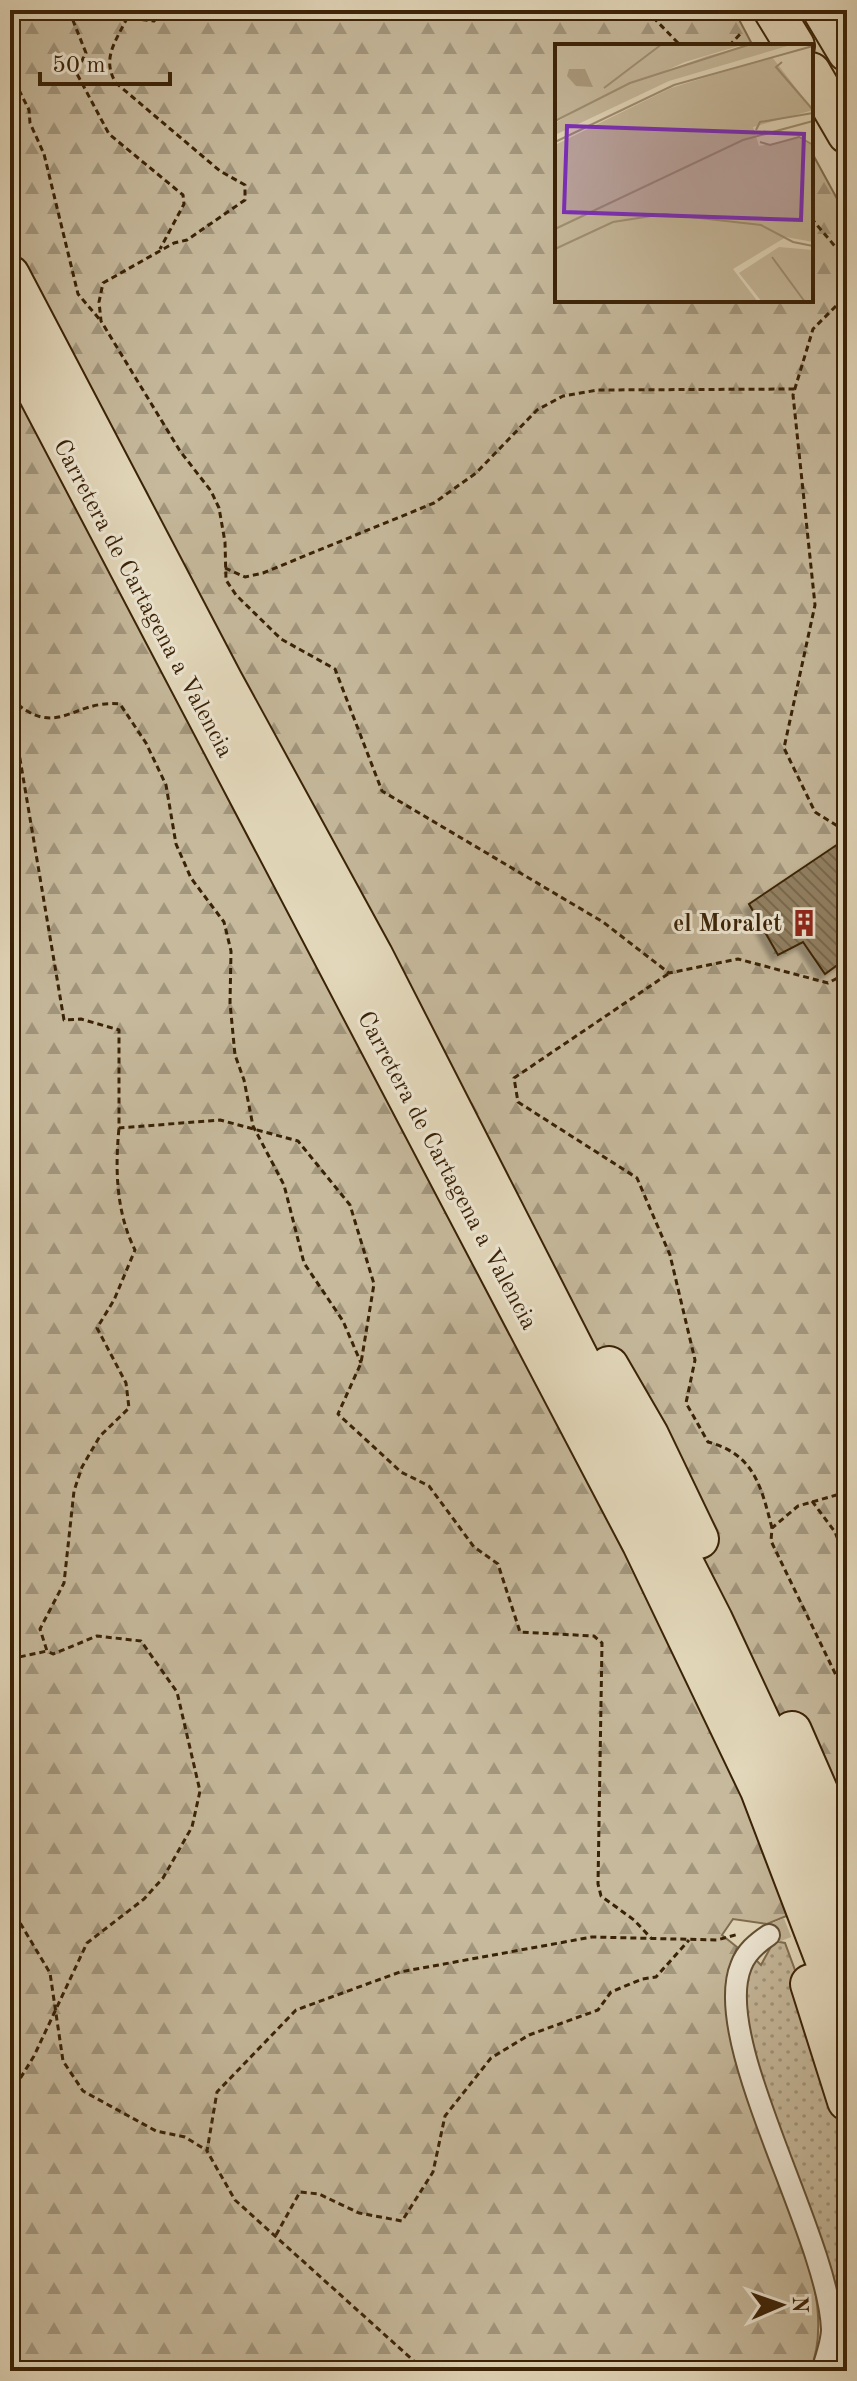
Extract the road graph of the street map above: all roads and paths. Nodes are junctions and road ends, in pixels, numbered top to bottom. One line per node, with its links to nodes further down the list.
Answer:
1 (73, 10): 15 (path)
2 (162, 10): 15 (path)
3 (646, 10): 7 (path)
4 (773, 10): 9 (highway)
5 (822, 10): 10 (highway)
6 (742, 32): 8 (path)
7 (679, 44)
8 (731, 44)
9 (794, 44)
10 (847, 52)
11 (10, 72): 17 (path)
12 (813, 75): 13 (highway)
13 (847, 134)
14 (813, 220): 19 (path)
15 (159, 252): 17 (path)
16 (10, 275): 21 (highway, Carretera de Cartagena a Valencia)
17 (101, 321): 20 (path)
18 (10, 341): 21 (highway, Carretera de Cartagena a Valencia)
19 (795, 389): 20 (path); 25 (path)
20 (225, 568): 26 (path)
21 (151, 577): 22 (highway, Carretera de Cartagena a Valencia)
22 (210, 689): 28 (highway, Carretera de Cartagena a Valencia); 29 (highway, Carretera de Cartagena a Valencia)
23 (10, 698): 30 (path)
24 (10, 719): 31 (path)
25 (847, 832)
26 (669, 973): 27 (path); 35 (path)
27 (847, 973)
28 (356, 997): 47 (highway, Carretera de Cartagena a Valencia); 49 (highway)
29 (425, 1059): 40 (highway); 42 (highway, Carretera de Cartagena a Valencia)
30 (253, 1126): 31 (path); 32 (path); 32 (path)
31 (119, 1128): 37 (path)
32 (361, 1363): 43 (path)
33 (847, 1492): 34 (path)
34 (812, 1501): 35 (path); 36 (path)
35 (772, 1528): 39 (path)
36 (847, 1562)
37 (47, 1651): 38 (path); 46 (path)
38 (10, 1659)
39 (847, 1698)
40 (847, 1857)
41 (10, 1906): 46 (path)
42 (847, 1930)
43 (651, 1938): 44 (path); 50 (path)
44 (689, 1939): 45 (path); 51 (path)
45 (762, 1939): 53 (street)
46 (56, 2008): 48 (path); 50 (path)
47 (847, 2018)
48 (10, 2095)
49 (847, 2101)
50 (207, 2151): 51 (path)
51 (276, 2235): 52 (path)
52 (425, 2371)
53 (822, 2371)

